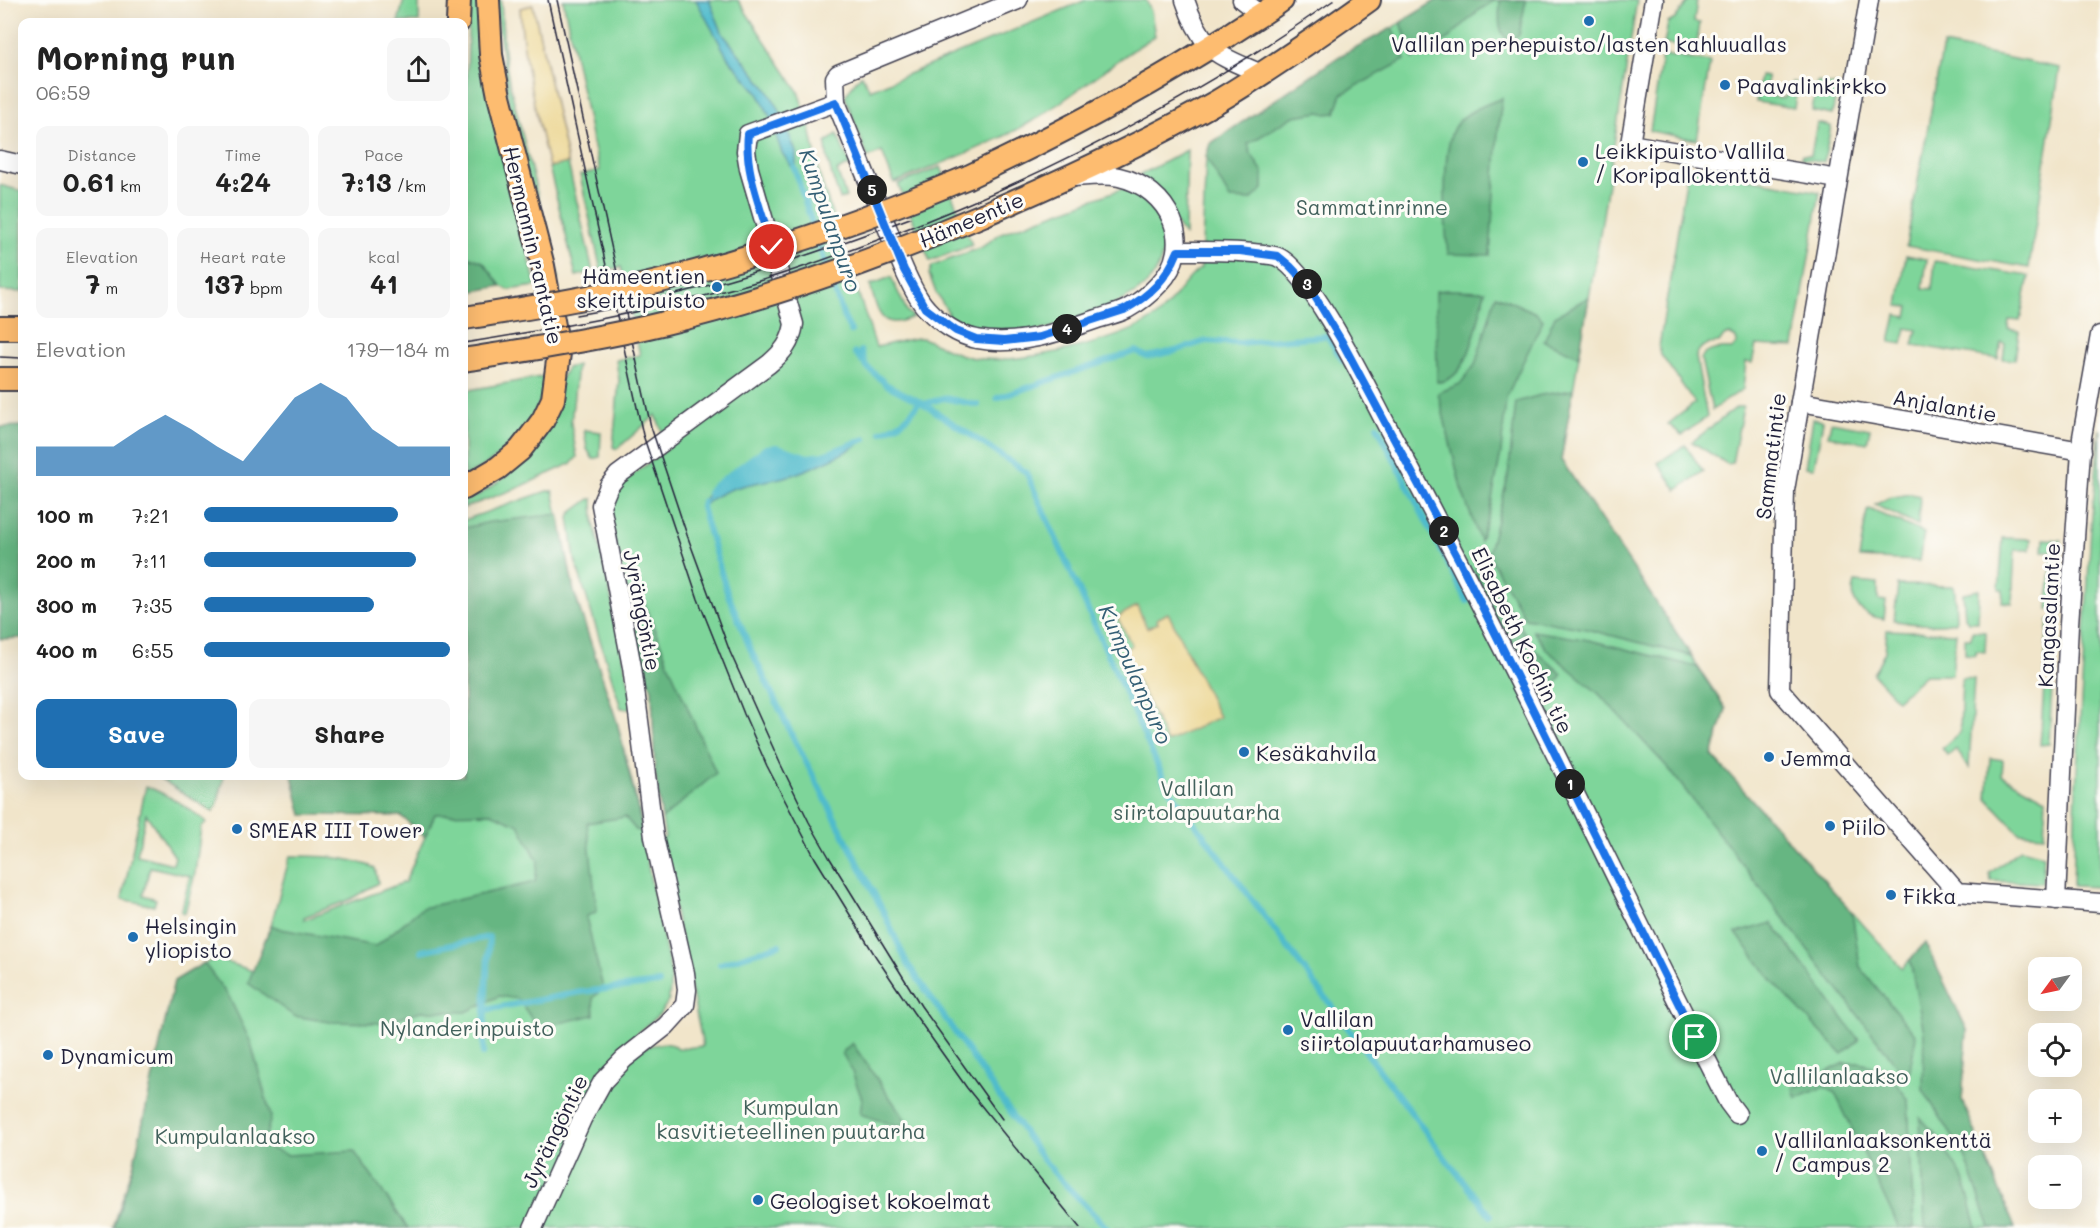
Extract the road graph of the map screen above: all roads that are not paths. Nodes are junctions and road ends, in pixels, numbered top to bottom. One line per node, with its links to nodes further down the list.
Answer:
1 (459, 0): 11 (main road)
2 (488, 0): 29 (main road, Hermannin rantatie)
3 (1018, 0): 14 (street)
4 (1185, 0): 12 (street)
5 (1242, 0): 10 (street)
6 (1282, 0): 10 (main road, Hämeentie)
7 (1369, 0): 13 (main road, Hämeentie)
8 (1654, 0): 18 (street)
9 (1869, 0): 18 (street, Sammatintie)
10 (1260, 14): 12 (main road, Hämeentie)
11 (458, 18)
12 (1210, 47): 13 (street); 20 (main road, Hämeentie, bridge)
13 (1261, 74): 17 (main road, Hämeentie)
14 (836, 102): 19 (street); 33 (street, Jyrängöntie)
15 (0, 160): 16 (street)
16 (18, 164)
17 (1070, 177): 19 (street); 24 (main road, Hämeentie, bridge)
18 (1838, 178): 27 (street, Sammatintie)
19 (1178, 251): 32 (street, Elisabeth Kochin tie)
20 (468, 317)
21 (0, 328): 22 (main road)
22 (18, 328)
23 (2100, 334): 28 (street, Kangasalantie)
24 (468, 359)
25 (0, 378): 26 (main road)
26 (18, 379)
27 (1800, 402): 28 (street, Anjalantie); 30 (street, Sammatintie)
28 (2082, 451): 30 (street, Kangasalantie)
29 (468, 486)
30 (2056, 900): 31 (street)
31 (2100, 903)
32 (1737, 1114)
33 (532, 1228)

